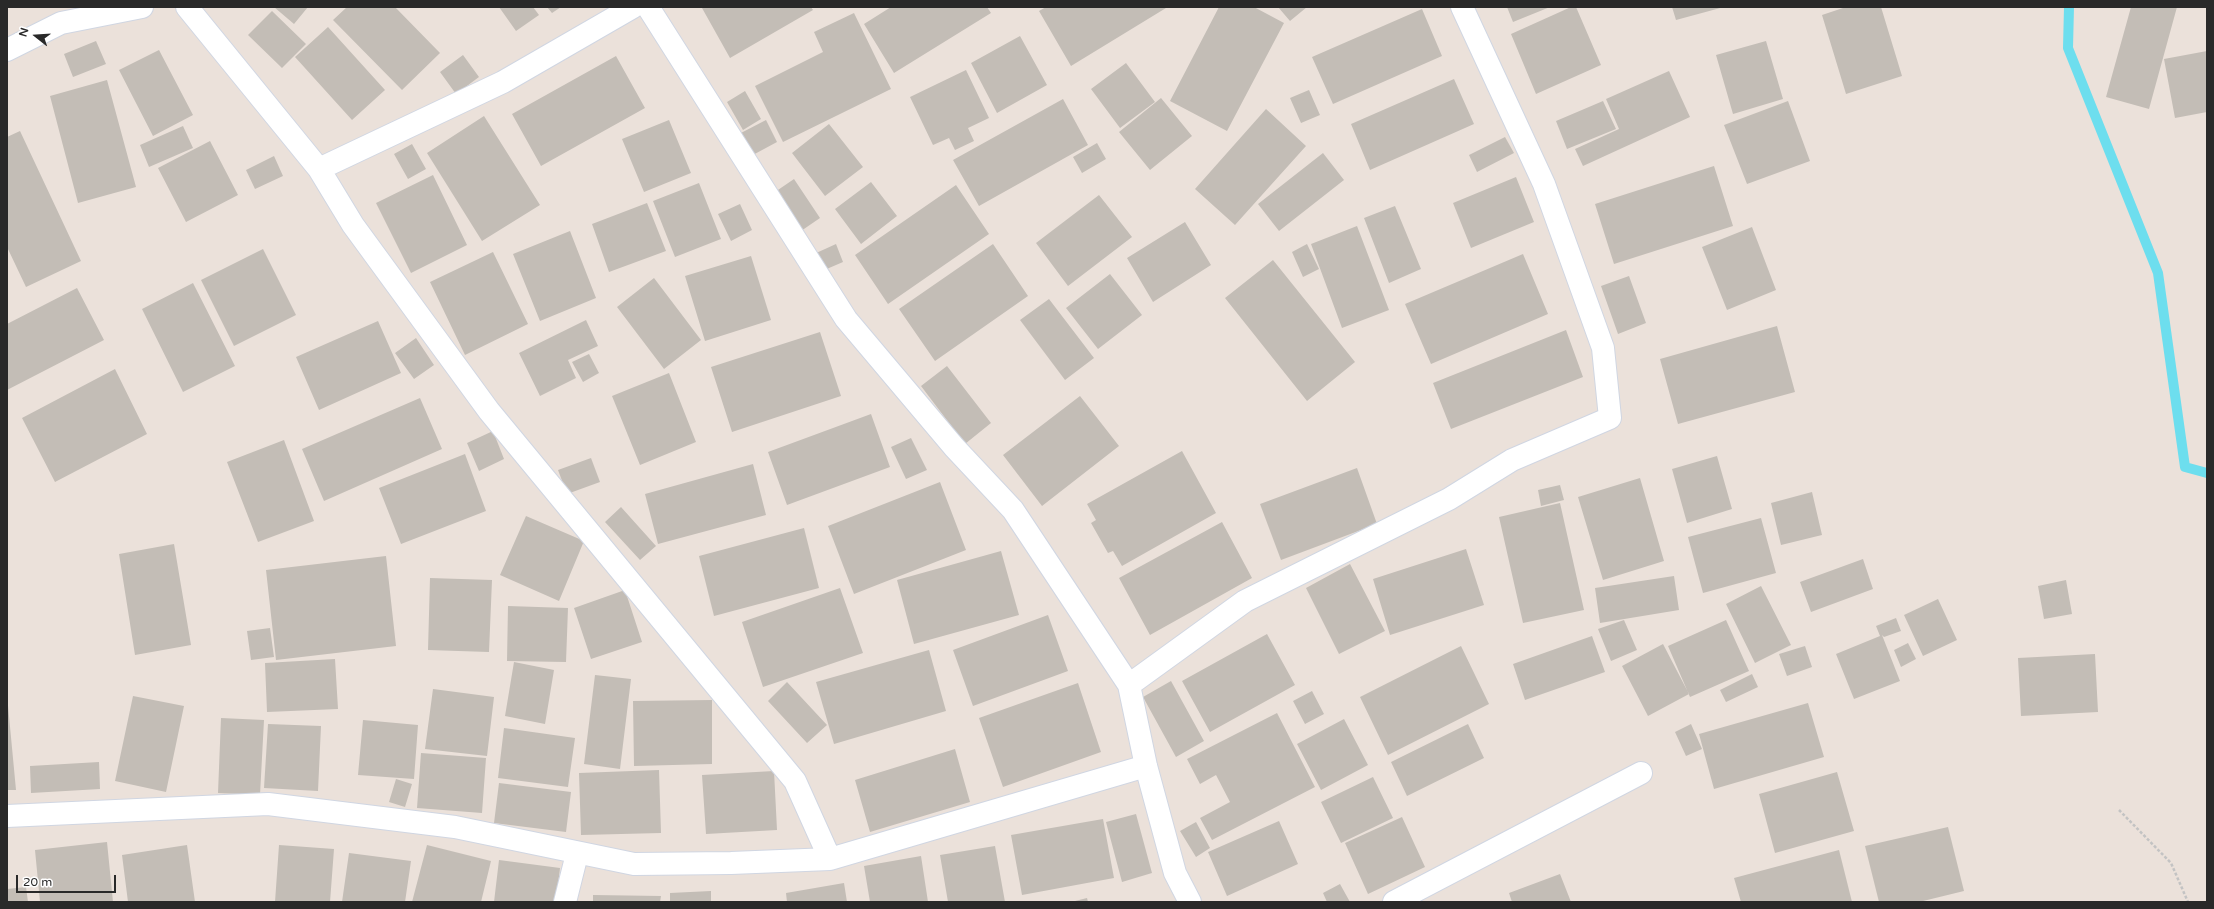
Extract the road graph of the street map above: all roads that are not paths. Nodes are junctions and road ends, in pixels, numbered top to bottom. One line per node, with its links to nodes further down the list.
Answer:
1 (142, 7): 6 (street)
2 (187, 7): 7 (street)
3 (634, 7): 7 (street)
4 (648, 7): 8 (street)
5 (1462, 7): 8 (street)
6 (7, 50)
7 (319, 169): 13 (street)
8 (1129, 685): 9 (street)
9 (1146, 766): 13 (street); 15 (street)
10 (1641, 773): 16 (street)
11 (7, 816): 12 (street)
12 (576, 854): 13 (street); 14 (street)
13 (830, 858)
14 (565, 902)
15 (1190, 902)
16 (1394, 902)

